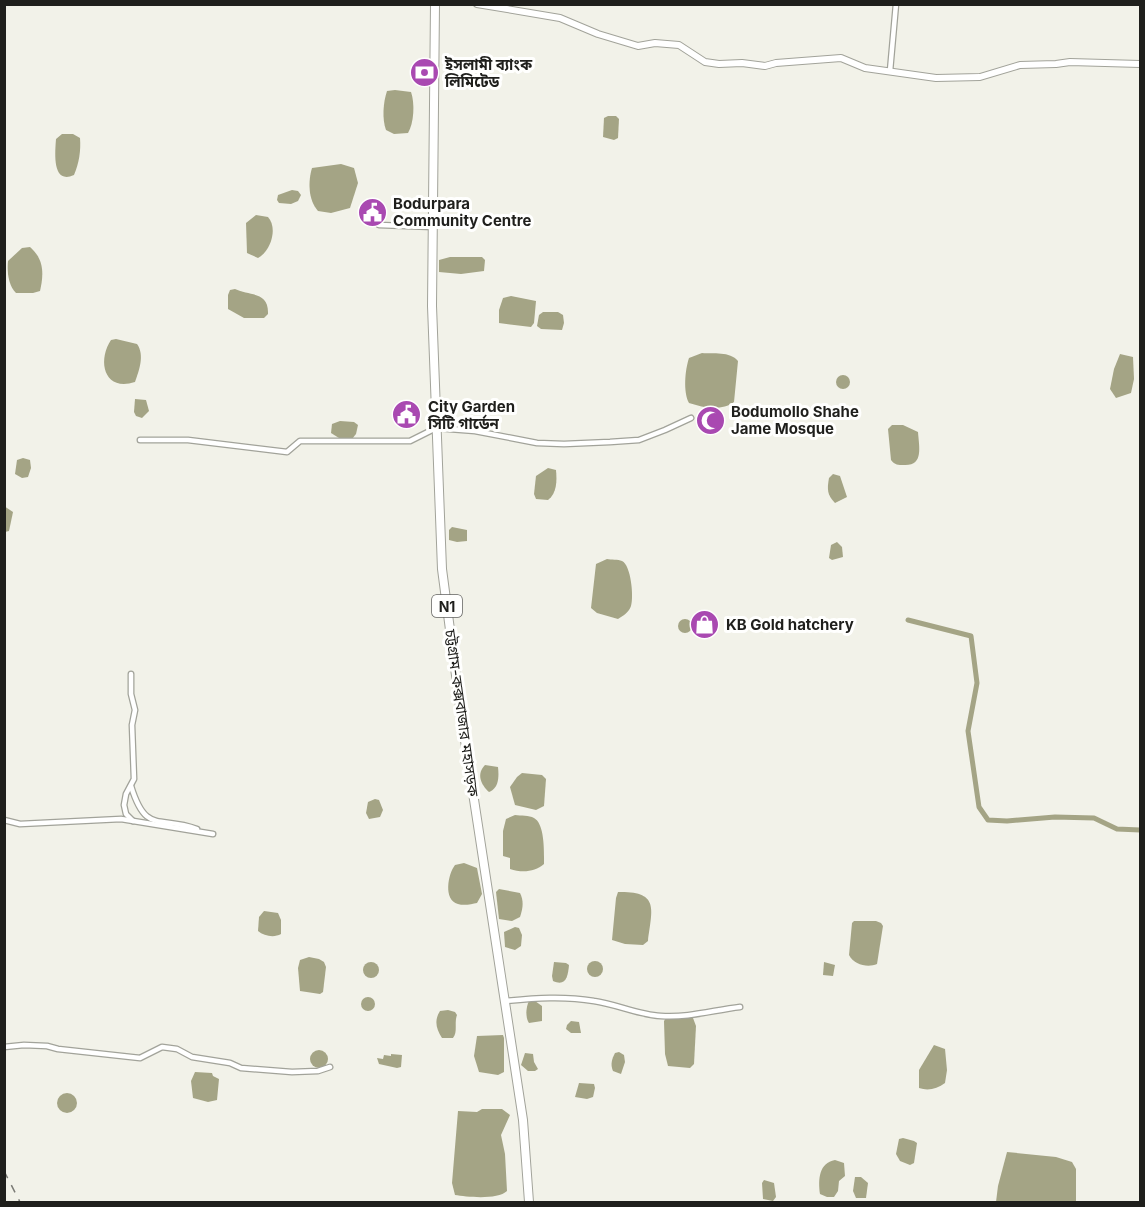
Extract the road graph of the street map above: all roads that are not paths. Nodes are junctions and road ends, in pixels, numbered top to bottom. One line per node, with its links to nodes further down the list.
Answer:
1 (435, 4): 7 (highway, চট্টগ্রাম-কক্সবাজার মহাসড়ক / N1)
2 (477, 4): 5 (street)
3 (896, 4): 5 (street)
4 (1140, 64): 5 (street)
5 (890, 70)
6 (379, 225): 7 (street)
7 (433, 227): 9 (highway, চট্টগ্রাম-কক্সবাজার মহাসড়ক / N1)
8 (691, 418): 9 (street)
9 (436, 428): 10 (street); 17 (highway, চট্টগ্রাম-কক্সবাজার মহাসড়ক / N1)
10 (140, 440)
11 (131, 674): 12 (street)
12 (131, 786): 14 (street); 15 (street)
13 (4, 820): 14 (street)
14 (133, 821): 15 (street)
15 (205, 832): 16 (street)
16 (213, 834)
17 (506, 1001): 18 (street); 21 (highway, চট্টগ্রাম-কক্সবাজার মহাসড়ক / N1)
18 (740, 1007)
19 (4, 1047): 20 (street)
20 (330, 1068)
21 (529, 1203)

